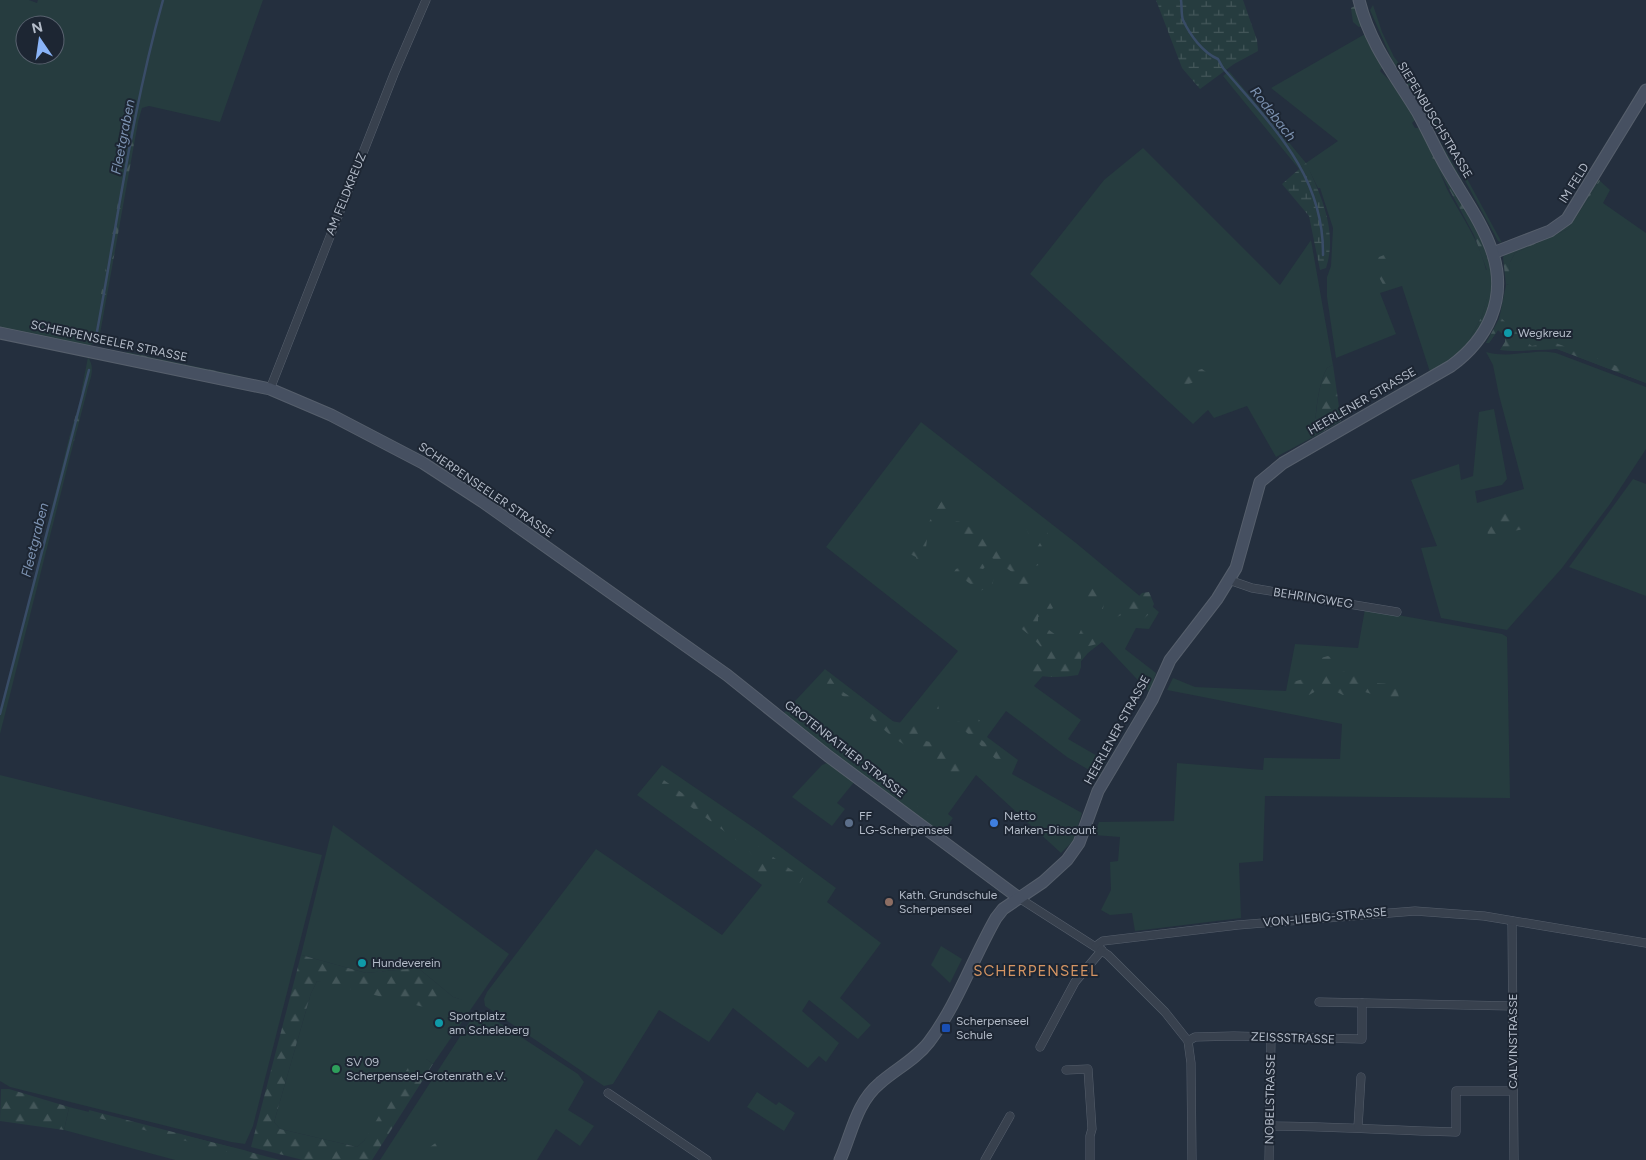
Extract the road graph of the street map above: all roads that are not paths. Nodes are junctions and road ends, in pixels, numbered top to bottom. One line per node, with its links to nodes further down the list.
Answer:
1 (426, 0): 6 (street, AM FELDKREUZ)
2 (1358, 0): 4 (main road, SIEPENBUSCHSTRASSE)
3 (1646, 90): 4 (main road, IM FELD)
4 (1493, 253): 7 (main road, HEERLENER STRASSE)
5 (0, 333): 6 (main road, SCHERPENSEELER STRASSE)
6 (270, 389): 9 (main road, SCHERPENSEELER STRASSE)
7 (1229, 580): 8 (street, BEHRINGWEG); 10 (main road, HEERLENER STRASSE)
8 (1397, 612)
9 (727, 675): 10 (main road, GROTENRATHER STRASSE)
10 (1019, 898): 13 (street); 28 (main road, HEERLENER STRASSE)
11 (1512, 921): 12 (street, VON-LIEBIG-STRASSE); 13 (street, VON-LIEBIG-STRASSE); 16 (street, CALVINSTRASSE)
12 (1646, 943)
13 (1099, 948): 18 (street); 19 (street)
14 (1319, 1002): 15 (street)
15 (1362, 1003): 16 (street); 17 (street, ZEISSSTRASSE)
16 (1512, 1006): 22 (street, CALVINSTRASSE)
17 (1271, 1038): 18 (street, ZEISSSTRASSE); 25 (street, NOBELSTRASSE)
18 (1188, 1041): 31 (street)
19 (1040, 1047)
20 (1066, 1070): 30 (street)
21 (1361, 1077): 26 (street)
22 (1513, 1091): 26 (street); 33 (street, CALVINSTRASSE)
23 (608, 1093): 27 (street)
24 (1010, 1116): 29 (street)
25 (1270, 1126): 26 (street); 32 (street, NOBELSTRASSE)
26 (1358, 1127)
27 (707, 1160)
28 (840, 1160)
29 (985, 1160)
30 (1090, 1160)
31 (1192, 1160)
32 (1269, 1160)
33 (1514, 1160)

